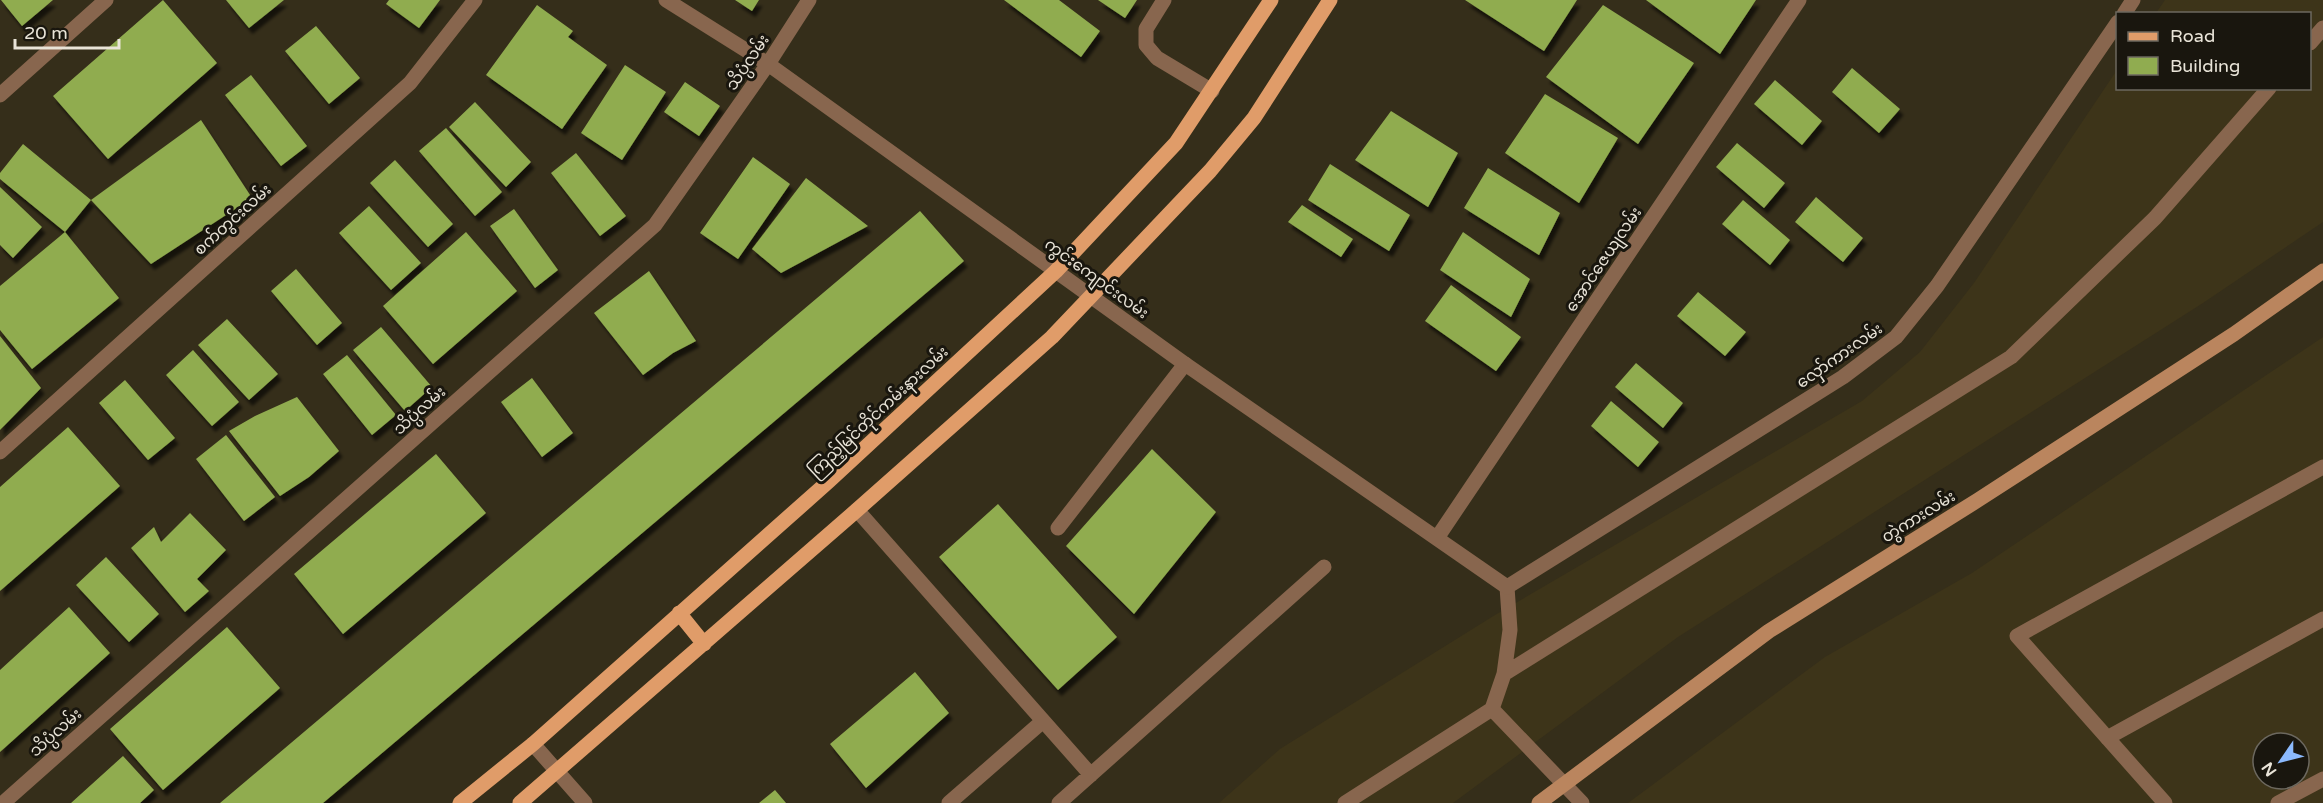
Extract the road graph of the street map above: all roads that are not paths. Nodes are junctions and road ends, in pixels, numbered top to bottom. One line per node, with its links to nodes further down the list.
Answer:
1 (106, 0): 15 (street)
2 (475, 0): 20 (street, စက်တွင်းလမ်း)
3 (666, 0): 12 (street, ကွင်းကျောင်းလမ်း)
4 (809, 0): 12 (street, သိပ္ပံလမ်း)
5 (1164, 0): 14 (street)
6 (1271, 0): 14 (main road, ကြည့်မြင်တိုင်ကမ်းနားလမ်း)
7 (1330, 0): 18 (main road)
8 (1798, 0): 24 (street, အောင်ဇေယျလမ်း)
9 (2116, 25): 26 (street, လှော်ကားလမ်း)
10 (2323, 28): 11 (street)
11 (2311, 42)
12 (768, 64): 16 (street, ကွင်းကျောင်းလမ်း); 39 (street, သိပ္ပံလမ်း)
13 (2268, 90): 30 (street)
14 (1212, 91): 16 (main road, ကြည့်မြင်တိုင်ကမ်းနားလမ်း)
15 (0, 95)
16 (1056, 271): 18 (street, ကွင်းကျောင်းလမ်း); 27 (main road, ကြည့်မြင်တိုင်ကမ်းနားလမ်း)
17 (2323, 271): 38 (main road, တွဲကားလမ်း)
18 (1092, 296): 19 (street, ကွင်းကျောင်းလမ်း); 22 (main road)
19 (1185, 364): 23 (street); 24 (street, ကွင်းကျောင်းလမ်း)
20 (0, 452)
21 (2323, 467): 33 (street)
22 (857, 510): 29 (main road); 32 (street)
23 (1058, 528)
24 (1437, 538): 26 (street, ကွင်းကျောင်းလမ်း)
25 (1324, 567): 36 (street)
26 (1507, 587): 30 (street)
27 (679, 614): 29 (main road); 34 (main road, ကြည့်မြင်တိုင်ကမ်းနားလမ်း)
28 (2323, 619): 33 (street)
29 (704, 644): 35 (main road)
30 (1504, 674): 31 (street)
31 (1492, 709): 38 (street); 45 (street)
32 (1043, 721): 36 (street); 43 (street)
33 (2107, 738): 48 (street)
34 (533, 744): 35 (street); 40 (main road, ကြည့်မြင်တိုင်ကမ်းနားလမ်း)
35 (558, 772): 41 (main road); 42 (street)
36 (1090, 775): 44 (street)
37 (2323, 779): 49 (street)
38 (1565, 785): 46 (main road, တွဲကားလမ်း); 47 (street)
39 (3, 803)
40 (460, 803)
41 (520, 803)
42 (585, 803)
43 (950, 803)
44 (1059, 803)
45 (1345, 803)
46 (1539, 803)
47 (1582, 803)
48 (2165, 803)
49 (2278, 803)

